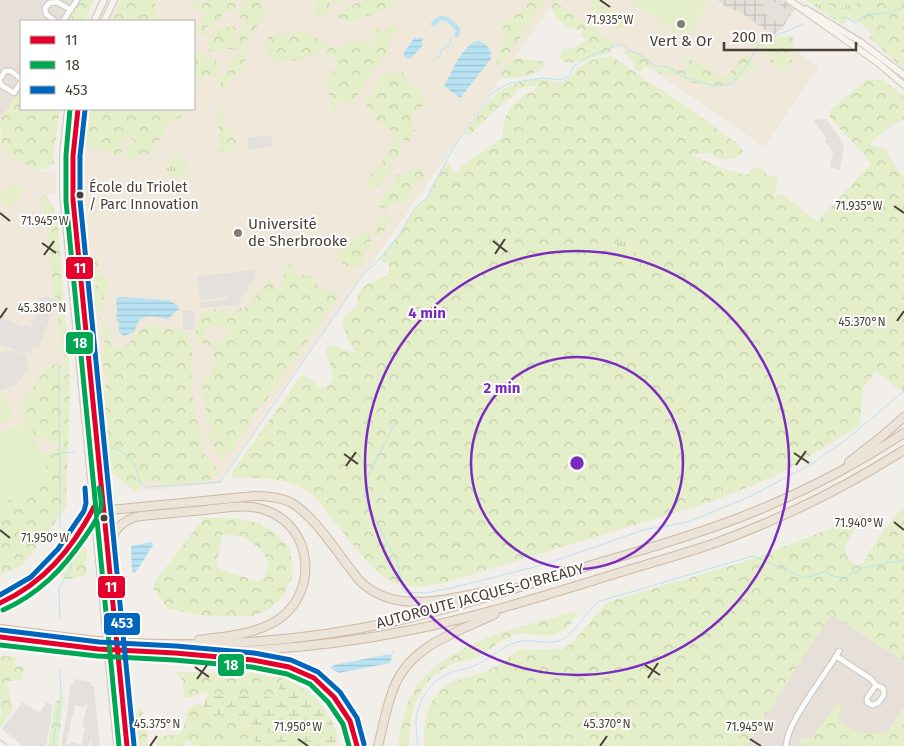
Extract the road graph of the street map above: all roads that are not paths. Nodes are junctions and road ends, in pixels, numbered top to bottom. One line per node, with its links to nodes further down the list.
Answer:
1 (78, 0): 5 (street)
2 (104, 0): 8 (main road)
3 (114, 0): 9 (main road)
4 (790, 0): 10 (main road); 14 (main road)
5 (71, 10): 6 (street); 7 (street)
6 (54, 20)
7 (64, 20)
8 (94, 20)
9 (104, 20)
10 (904, 75)
11 (20, 78): 12 (street)
12 (0, 80): 13 (street)
13 (20, 84)
14 (904, 85)
15 (68, 110): 21 (main road)
16 (78, 110): 22 (main road)
17 (904, 417): 20 (highway)
18 (904, 433): 20 (highway, AUTOROUTE JACQUES-O'BREADY)
19 (904, 451): 27 (highway, AUTOROUTE JACQUES-O'BREADY)
20 (828, 478): 25 (highway, AUTOROUTE JACQUES-O'BREADY)
21 (94, 507): 23 (main road); 26 (highway)
22 (103, 510): 23 (highway); 24 (main road); 25 (highway)
23 (96, 518): 35 (main road)
24 (107, 549): 31 (highway); 36 (main road)
25 (525, 586): 31 (highway, AUTOROUTE JACQUES-O'BREADY)
26 (0, 603)
27 (515, 604): 31 (highway, AUTOROUTE JACQUES-O'BREADY); 38 (highway)
28 (0, 629): 30 (highway, AUTOROUTE JACQUES-O'BREADY)
29 (0, 637): 30 (highway, AUTOROUTE JACQUES-O'BREADY)
30 (97, 645): 31 (highway, AUTOROUTE JACQUES-O'BREADY, bridge)
31 (173, 649): 37 (highway)
32 (839, 651): 33 (street)
33 (836, 656): 34 (street); 39 (street)
34 (876, 685): 34 (street)
35 (117, 746)
36 (127, 746)
37 (357, 746)
38 (378, 746)
39 (786, 746)

